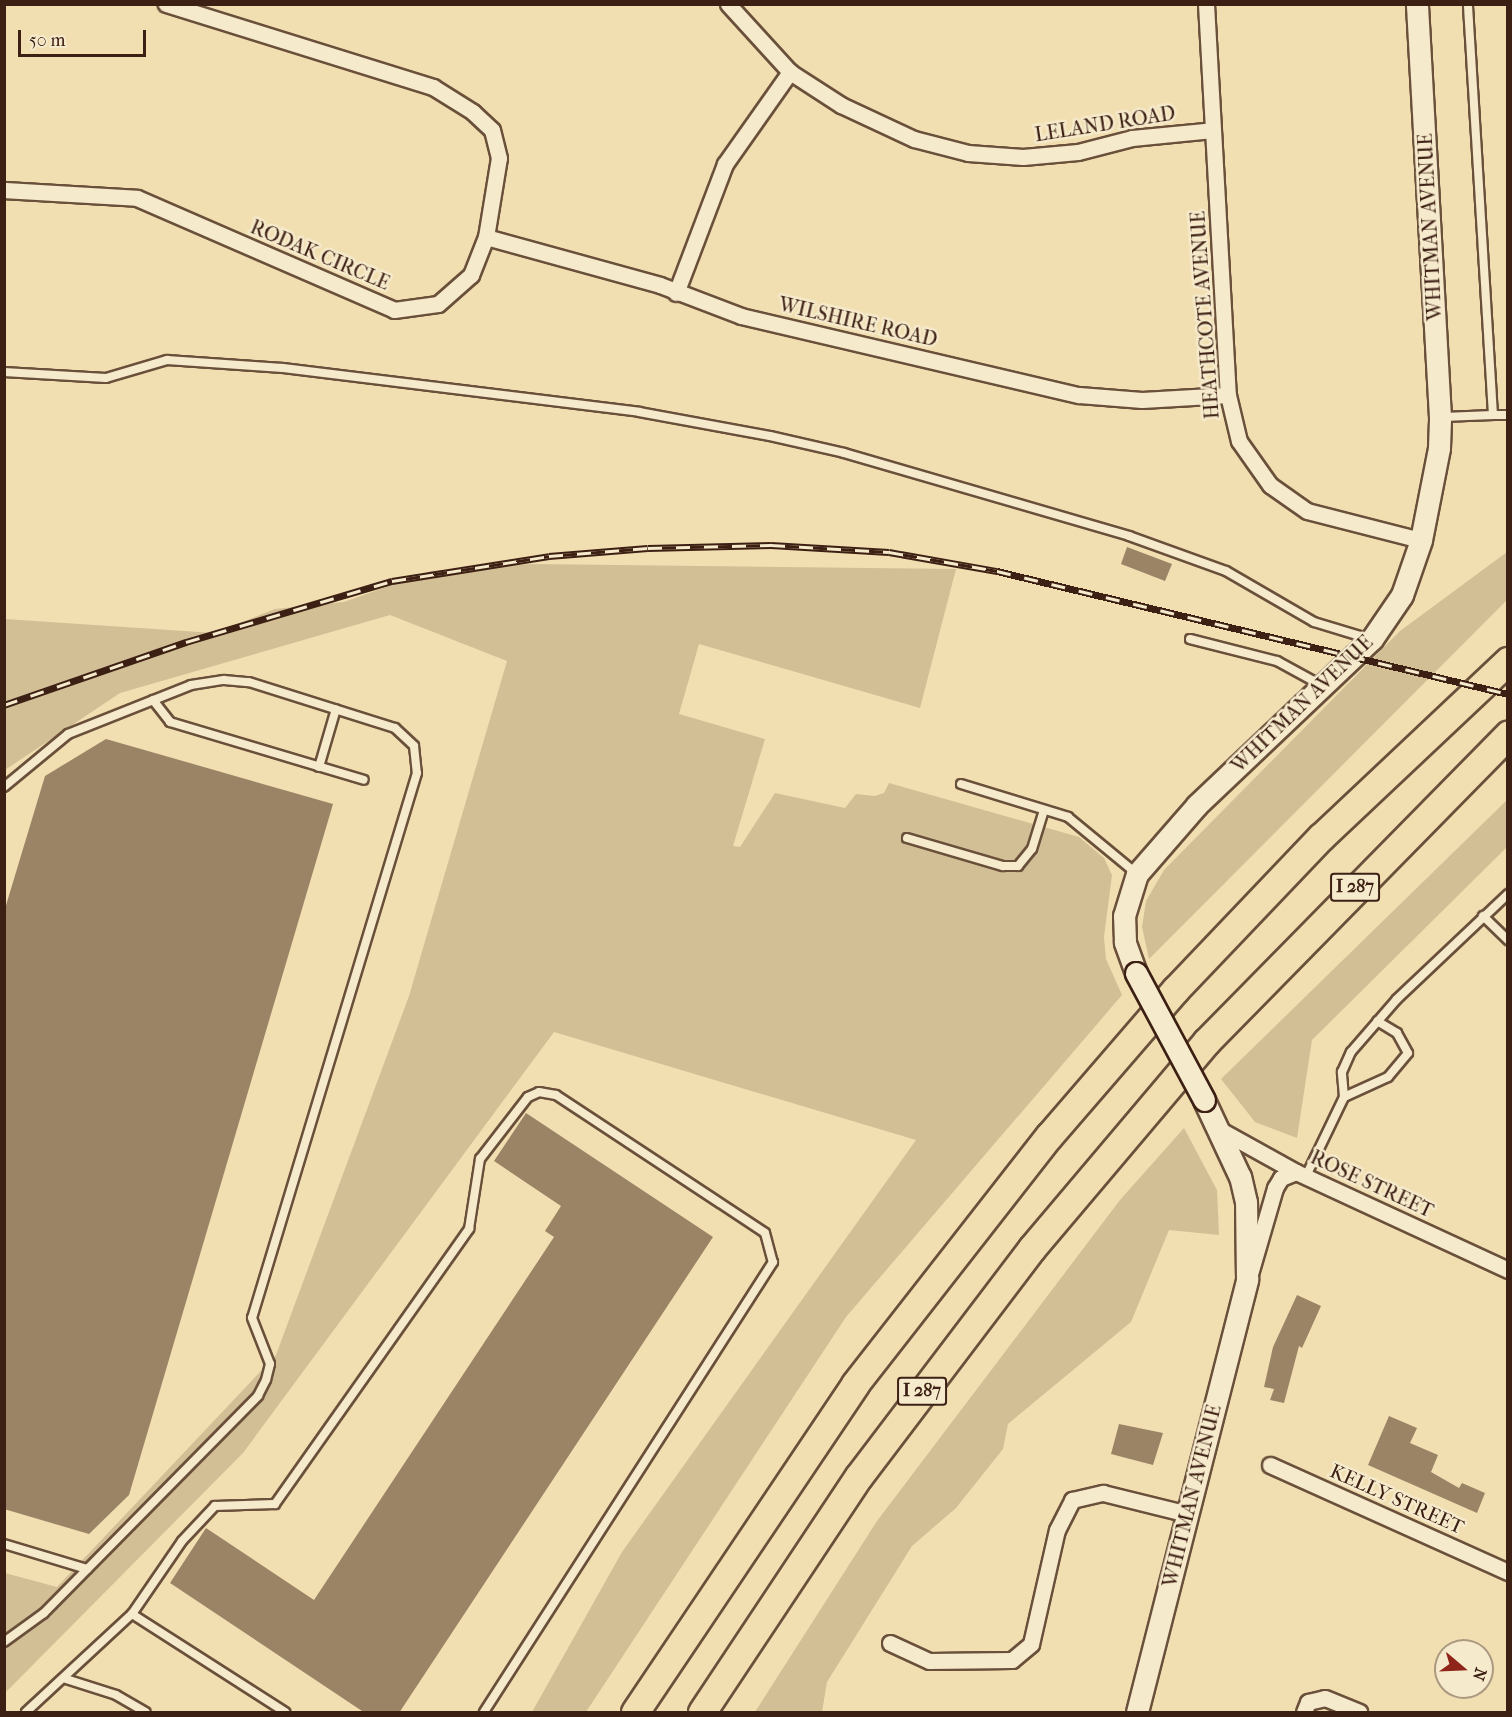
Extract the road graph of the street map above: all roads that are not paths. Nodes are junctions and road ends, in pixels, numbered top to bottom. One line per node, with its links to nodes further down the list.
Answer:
1 (166, 4): 9 (street, RODAK CIRCLE)
2 (728, 4): 6 (street, LELAND ROAD)
3 (1206, 4): 7 (street, HEATHCOTE AVENUE)
4 (1418, 4): 15 (street, WHITMAN AVENUE)
5 (1468, 4): 13 (lane)
6 (790, 72): 7 (street, LELAND ROAD); 10 (street)
7 (1213, 130): 12 (street, HEATHCOTE AVENUE)
8 (4, 190): 9 (street, RODAK CIRCLE)
9 (486, 237): 10 (street, WILSHIRE ROAD)
10 (676, 293): 12 (street, WILSHIRE ROAD)
11 (4, 372): 18 (lane)
12 (1228, 395): 16 (street, HEATHCOTE AVENUE)
13 (1493, 415): 14 (lane); 15 (lane)
14 (1508, 415)
15 (1440, 417): 16 (street, WHITMAN AVENUE)
16 (1421, 540): 18 (street, WHITMAN AVENUE)
17 (1190, 639): 20 (lane)
18 (1372, 639): 20 (street, WHITMAN AVENUE)
19 (1508, 661): 54 (highway, I 287)
20 (1322, 686): 30 (street, WHITMAN AVENUE)
21 (153, 700): 22 (lane); 24 (lane); 27 (lane)
22 (336, 709): 24 (lane); 43 (lane)
23 (1508, 735): 55 (highway, I 287)
24 (319, 767): 25 (lane)
25 (364, 780)
26 (961, 784): 28 (lane)
27 (4, 787)
28 (1044, 810): 29 (lane); 30 (lane)
29 (907, 838)
30 (1137, 874): 36 (street, WHITMAN AVENUE, bridge)
31 (1508, 894): 32 (lane)
32 (1483, 916): 33 (lane); 34 (lane)
33 (1508, 940)
34 (1377, 1021): 35 (lane); 35 (lane)
35 (1344, 1097): 37 (lane)
36 (1222, 1131): 37 (street, ROSE STREET); 39 (street, WHITMAN AVENUE)
37 (1301, 1174): 38 (street, ROSE STREET); 39 (street, WHITMAN AVENUE)
38 (1508, 1270)
39 (1247, 1280): 41 (street, WHITMAN AVENUE)
40 (1270, 1465): 44 (street, KELLY STREET)
41 (1188, 1514): 47 (street); 56 (street, WHITMAN AVENUE)
42 (4, 1544): 43 (lane)
43 (87, 1569): 46 (lane)
44 (1508, 1572)
45 (132, 1614): 48 (lane); 52 (lane); 53 (lane)
46 (4, 1642)
47 (890, 1643)
48 (66, 1679): 50 (lane); 51 (lane)
49 (1306, 1707): 57 (street)
50 (26, 1713)
51 (145, 1713)
52 (285, 1713)
53 (484, 1713)
54 (634, 1713)
55 (702, 1713)
56 (1137, 1713)
57 (1359, 1713)

